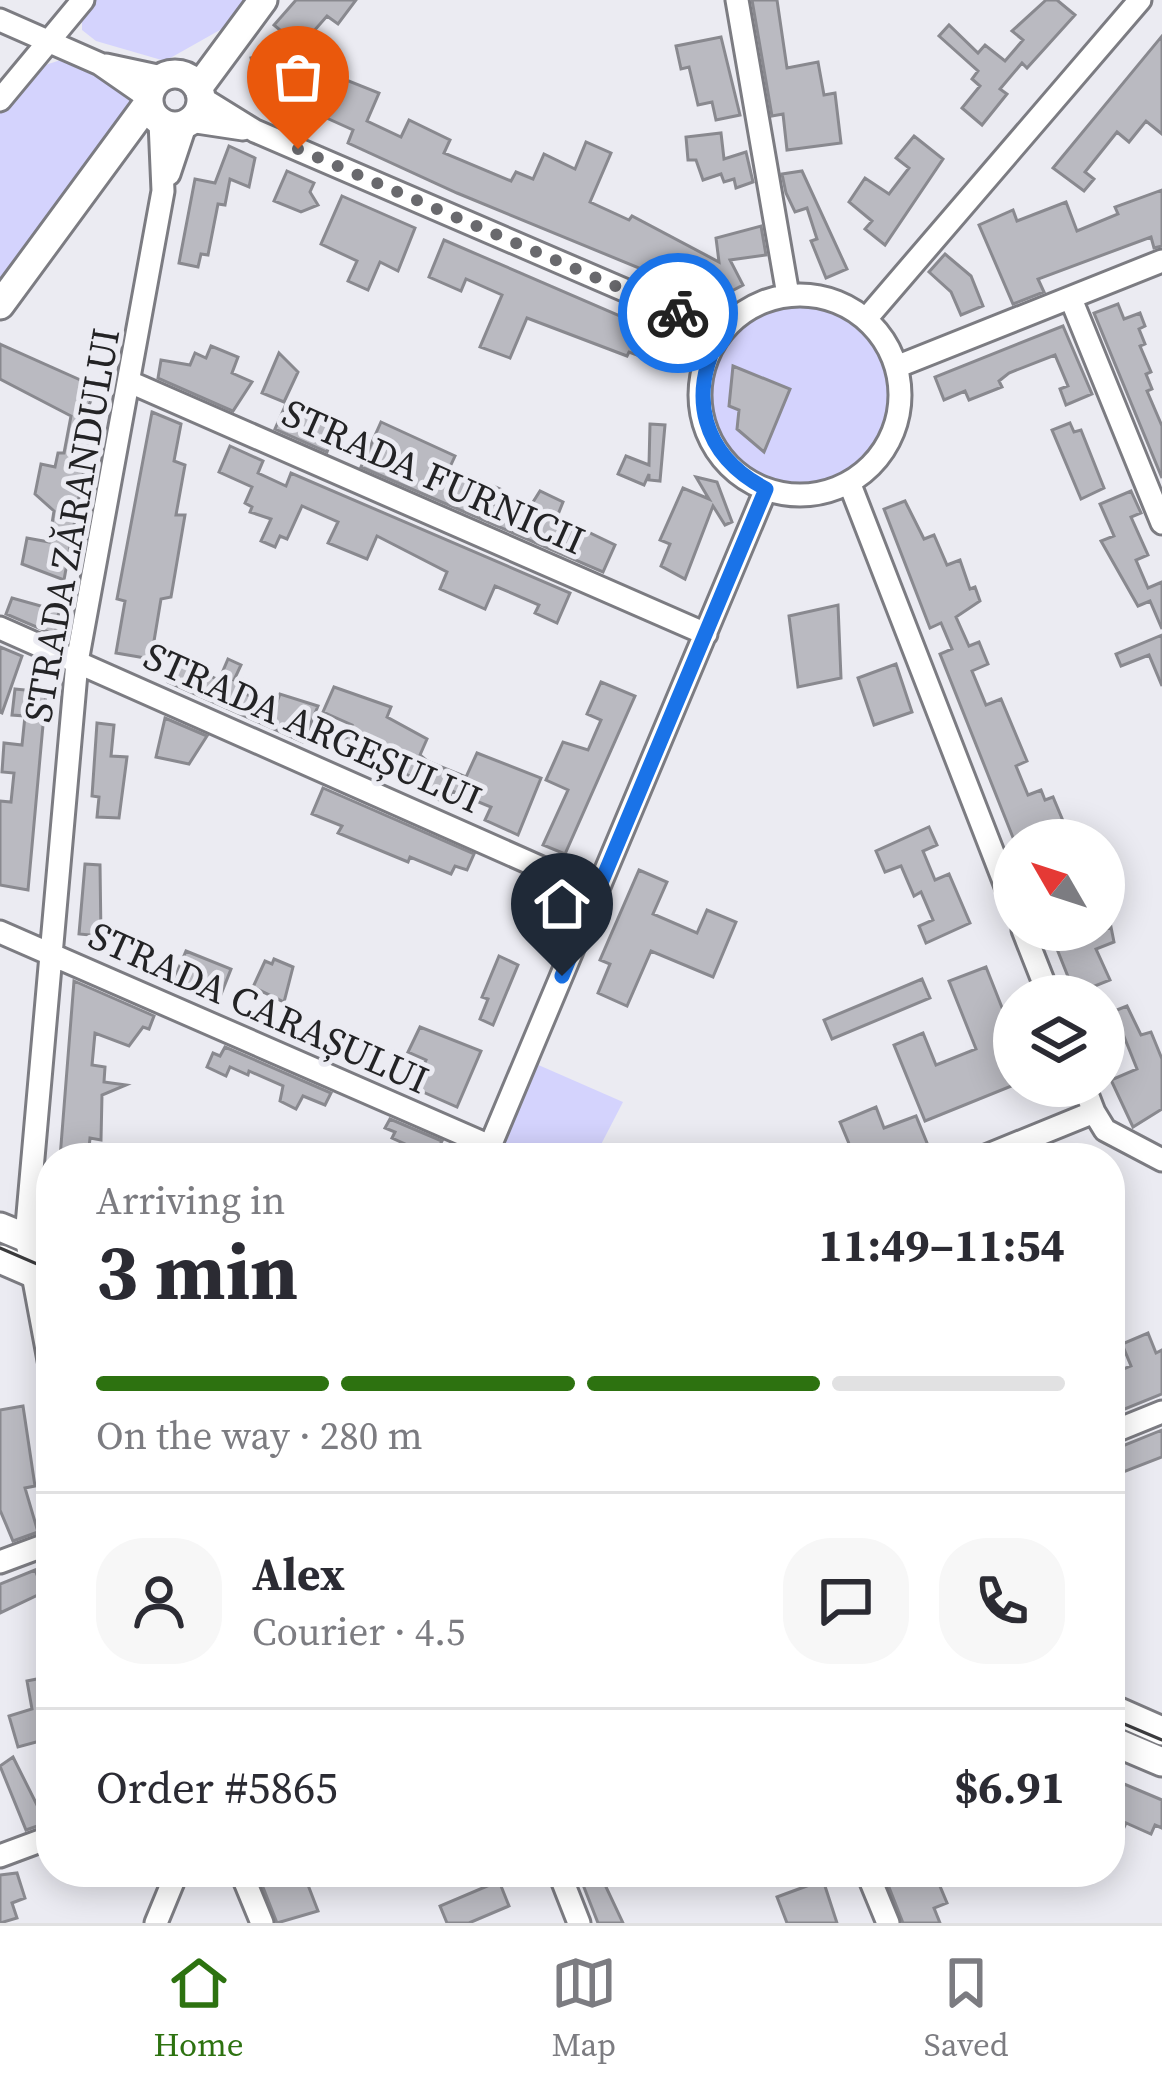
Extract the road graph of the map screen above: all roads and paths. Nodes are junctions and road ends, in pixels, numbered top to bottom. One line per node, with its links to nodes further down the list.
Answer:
1 (83, 0): 6 (street)
2 (737, 0): 10 (street)
3 (1140, 0): 13 (street)
4 (259, 4): 8 (street)
5 (0, 20): 6 (street)
6 (48, 42): 7 (street); 8 (street)
7 (0, 100)
8 (173, 102): 12 (street); 14 (street); 16 (street, STRADA ZĂRANDULUI)
9 (1162, 261): 11 (street)
10 (788, 295): 13 (street); 14 (street)
11 (1071, 299): 15 (street); 19 (street)
12 (0, 304)
13 (866, 319): 15 (street)
14 (722, 332): 18 (street)
15 (896, 367): 17 (street)
16 (132, 383): 21 (street, STRADA FURNICII); 22 (street, STRADA ZĂRANDULUI)
17 (849, 482): 18 (street); 23 (street)
18 (766, 489): 21 (street)
19 (1162, 523)
20 (0, 628): 22 (street, STRADA ARGEȘULUI)
21 (706, 634): 24 (street)
22 (77, 662): 24 (street, STRADA ARGEȘULUI); 26 (street, STRADA ZĂRANDULUI)
23 (993, 853)
24 (598, 892): 30 (street)
25 (0, 932): 26 (street, STRADA CARAȘULUI)
26 (53, 956): 29 (street, STRADA CARAȘULUI); 33 (street, STRADA ZĂRANDULUI)
27 (1092, 1107): 28 (street)
28 (1094, 1112): 31 (street); 32 (street)
29 (468, 1143)
30 (492, 1143)
31 (1018, 1143)
32 (1162, 1160)
33 (26, 1238): 34 (street, STRADA ZĂRANDULUI)
34 (18, 1268): 35 (street, STRADA ZĂRANDULUI)
35 (36, 1324)
36 (1162, 1412): 37 (street)
37 (1125, 1427)
38 (36, 1549): 39 (street)
39 (0, 1562)
40 (1125, 1715): 41 (street)
41 (1162, 1731)
42 (1125, 1746): 43 (street)
43 (1162, 1762)
44 (36, 1843): 45 (street)
45 (0, 1856)
46 (171, 1887): 50 (street)
47 (247, 1887): 51 (street)
48 (565, 1887): 52 (street)
49 (873, 1887): 53 (street)
50 (156, 1923)
51 (262, 1923)
52 (579, 1923)
53 (888, 1923)

